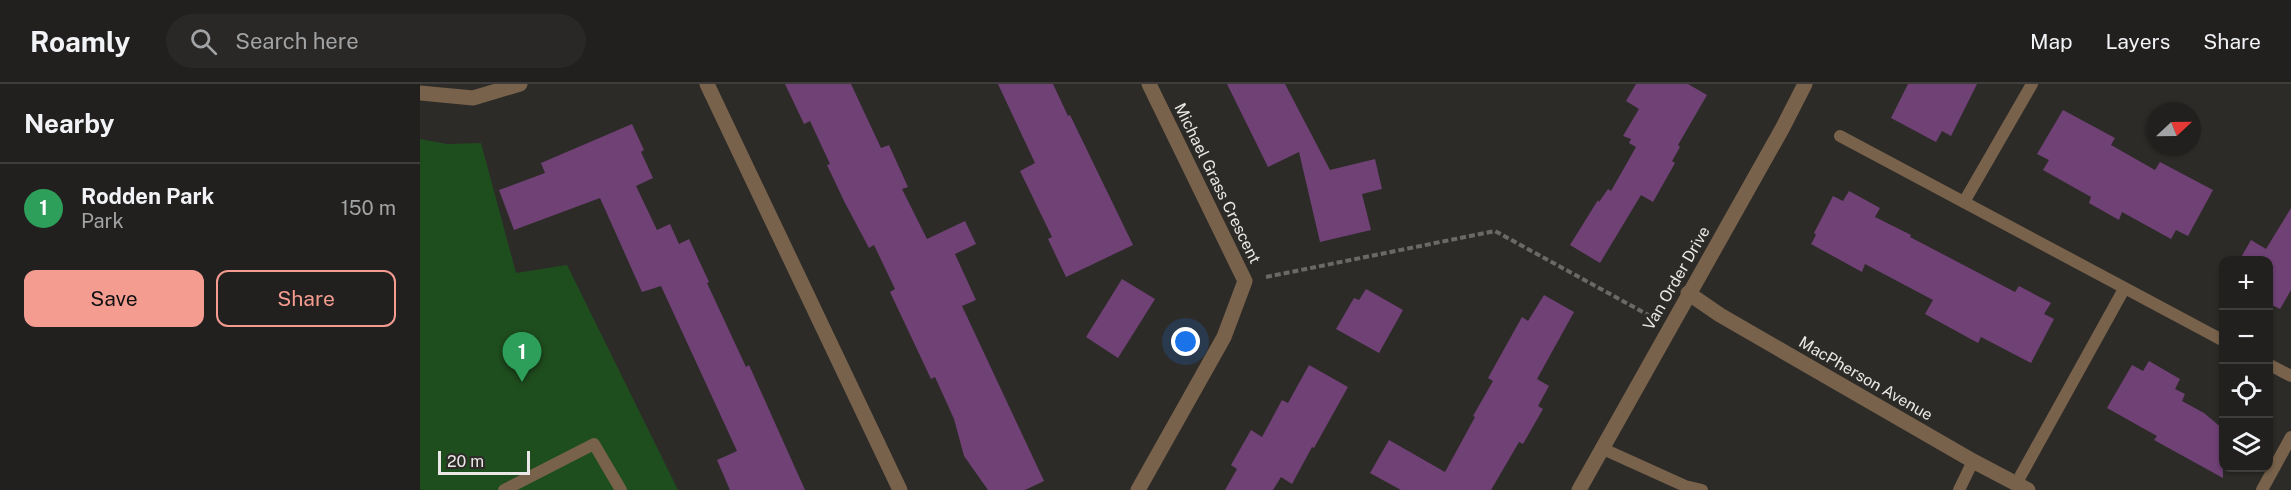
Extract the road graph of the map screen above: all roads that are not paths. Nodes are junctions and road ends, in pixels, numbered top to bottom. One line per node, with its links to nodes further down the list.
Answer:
1 (520, 84): 6 (street)
2 (707, 84): 20 (street)
3 (1149, 84): 21 (street, Michael Grass Crescent)
4 (1805, 84): 10 (street, Van Order Drive)
5 (2032, 84): 8 (lane)
6 (420, 93)
7 (1840, 136): 8 (lane)
8 (1965, 202): 9 (lane)
9 (2124, 289): 11 (lane); 17 (lane)
10 (1688, 293): 15 (street, Van Order Drive); 16 (street, MacPherson Avenue)
11 (2219, 339)
12 (2273, 367): 13 (lane)
13 (2291, 376)
14 (2291, 437): 25 (lane)
15 (1601, 448): 22 (street, Van Order Drive); 23 (lane)
16 (1973, 461): 17 (street, MacPherson Avenue); 24 (lane)
17 (2022, 487)
18 (504, 490): 19 (lane)
19 (621, 490)
20 (900, 490)
21 (1138, 490)
22 (1579, 490)
23 (1702, 490)
24 (1959, 490)
25 (2262, 490)

